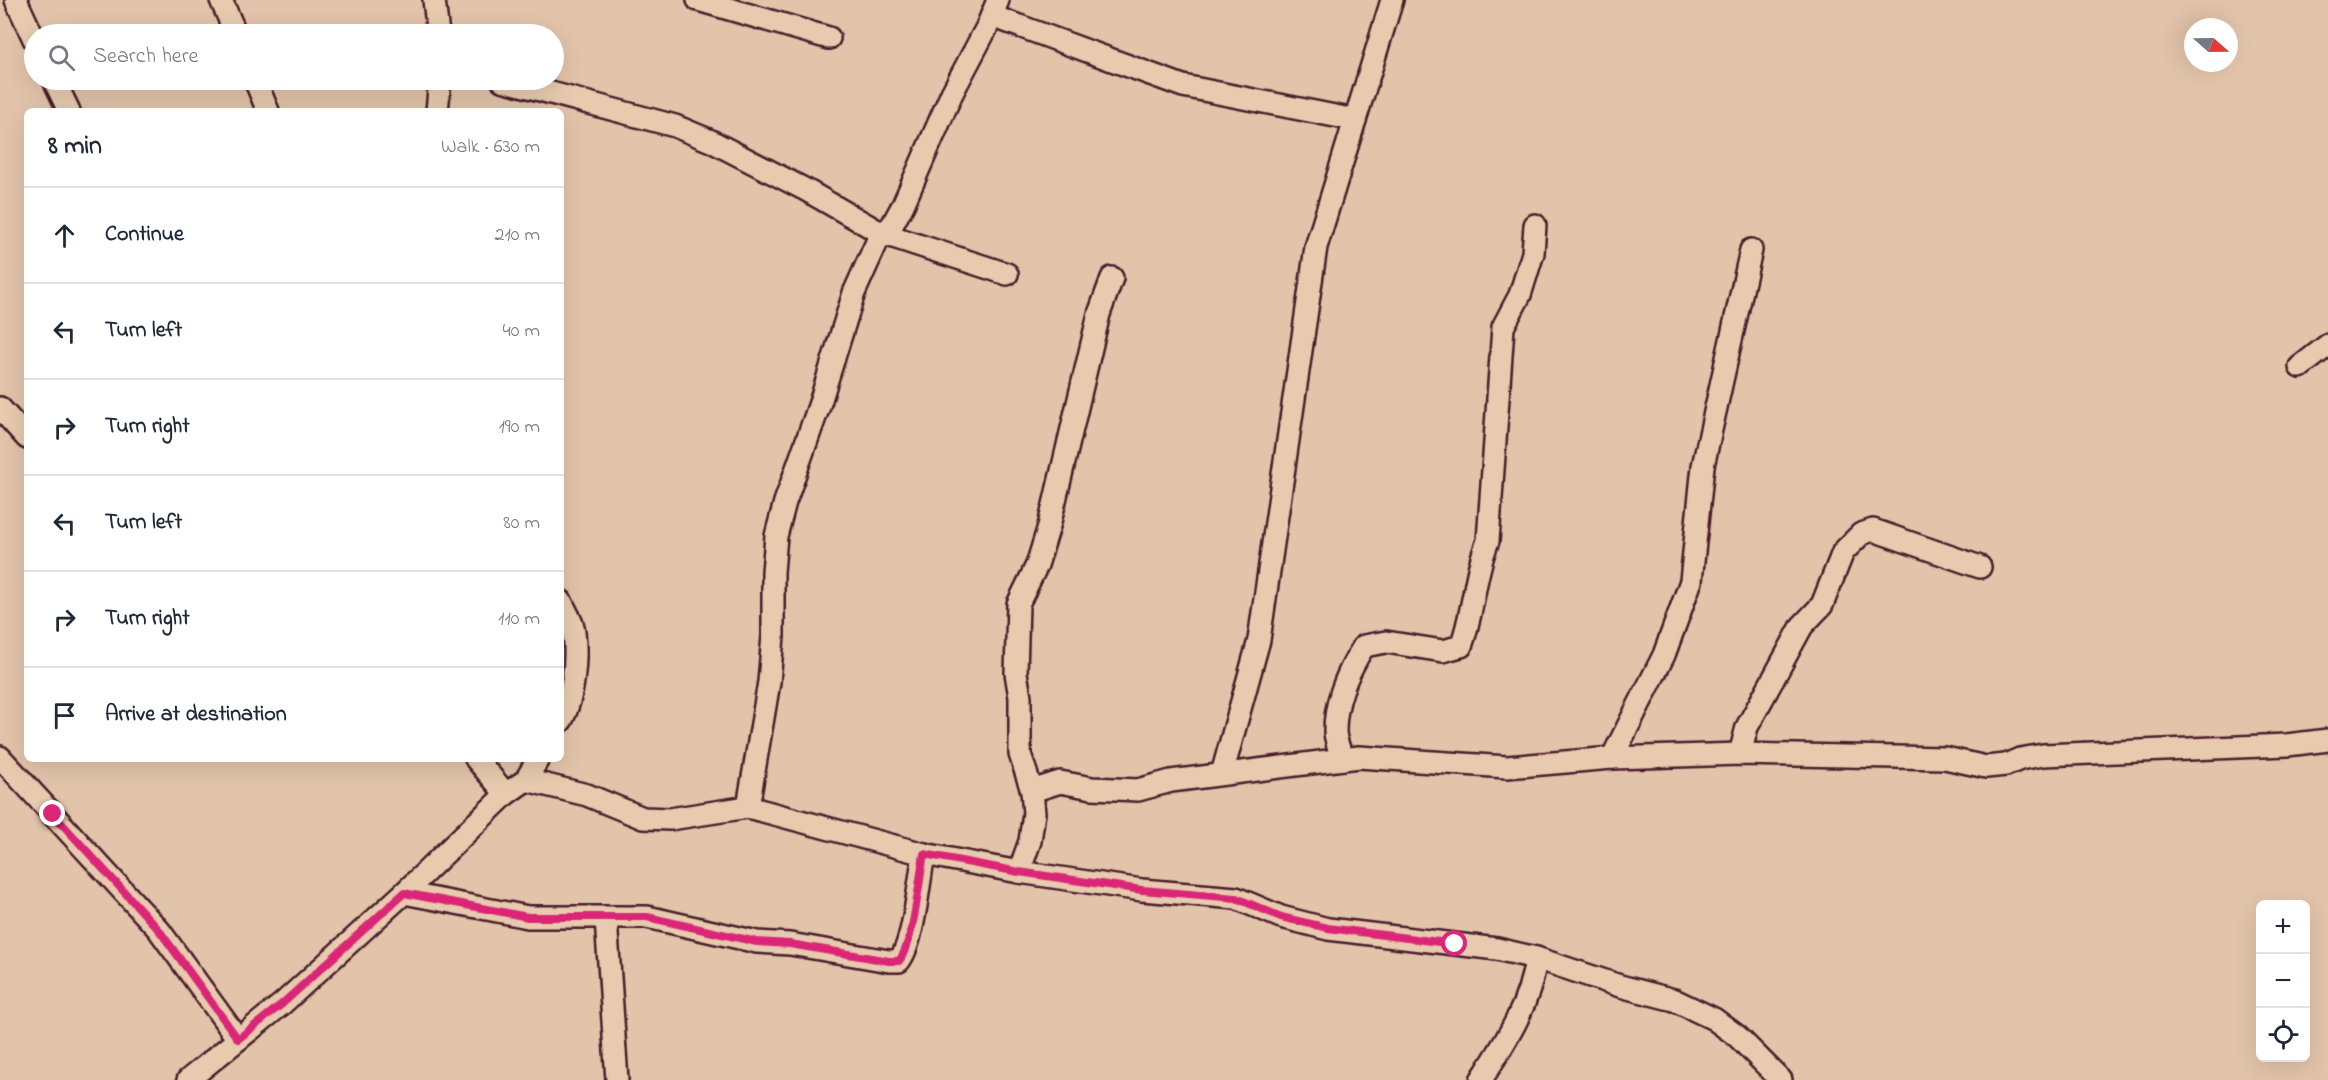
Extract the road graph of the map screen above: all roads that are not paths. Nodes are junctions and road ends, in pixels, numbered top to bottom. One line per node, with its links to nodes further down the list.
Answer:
1 (16, 0): 7 (street)
2 (221, 0): 8 (street)
3 (434, 0): 9 (street)
4 (698, 0): 10 (street)
5 (1392, 0): 18 (street)
6 (995, 8): 18 (street); 20 (street)
7 (27, 24)
8 (232, 24)
9 (437, 24)
10 (829, 38)
11 (59, 90): 15 (street)
12 (259, 90): 16 (street)
13 (439, 90): 17 (street)
14 (540, 90): 20 (street)
15 (68, 108)
16 (267, 108)
17 (437, 108)
18 (1355, 120): 38 (street)
19 (1535, 225): 35 (street)
20 (881, 233): 22 (street); 42 (street)
21 (1751, 250): 34 (street)
22 (1007, 274)
23 (1112, 278): 40 (street)
24 (2328, 345): 25 (street)
25 (2300, 367)
26 (0, 408): 27 (street)
27 (24, 435)
28 (1980, 567): 32 (street)
29 (564, 608): 30 (street)
30 (564, 716)
31 (2328, 740): 32 (street)
32 (1740, 754): 34 (street)
33 (0, 757): 48 (street)
34 (1612, 758): 35 (street)
35 (1342, 759): 38 (street)
36 (479, 762): 41 (street)
37 (536, 762): 39 (street)
38 (1222, 774): 40 (street)
39 (526, 780): 41 (street); 42 (street)
40 (1032, 791): 44 (street)
41 (506, 794): 45 (street)
42 (748, 807): 43 (street)
43 (924, 854): 44 (street); 46 (street)
44 (1019, 872): 47 (street)
45 (404, 893): 46 (street); 48 (street)
46 (606, 919): 50 (street)
47 (1536, 958): 51 (street); 52 (street)
48 (238, 1039): 49 (street)
49 (188, 1080)
50 (617, 1080)
51 (1481, 1080)
52 (1781, 1080)

